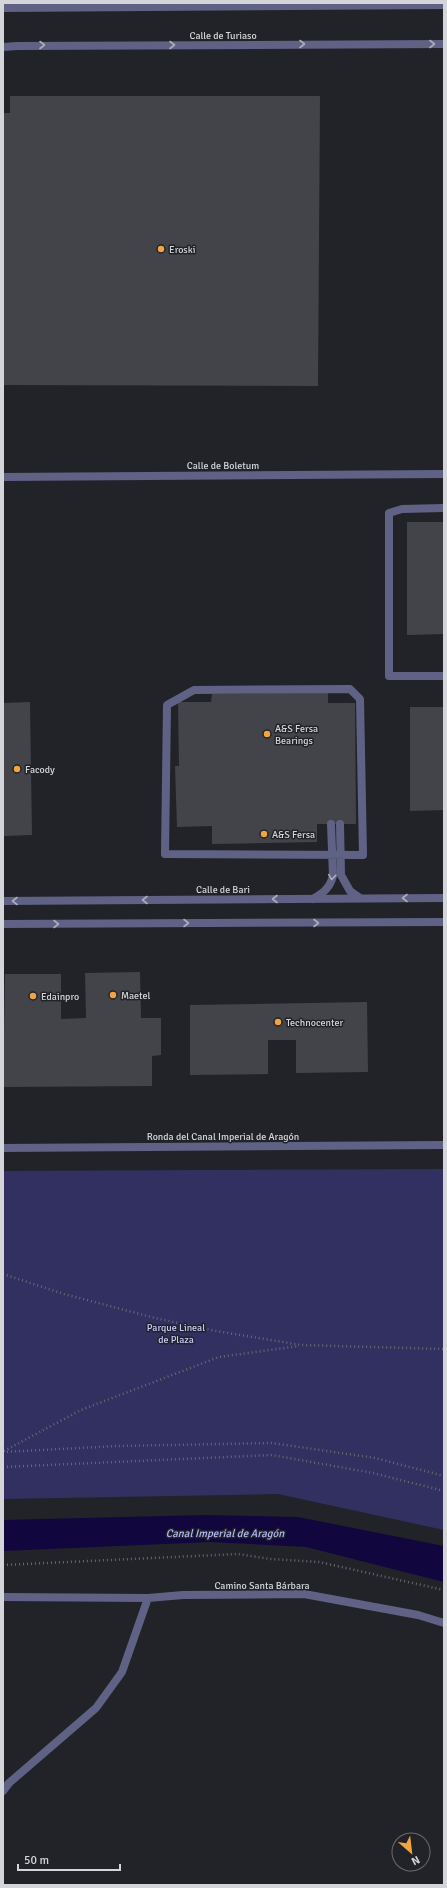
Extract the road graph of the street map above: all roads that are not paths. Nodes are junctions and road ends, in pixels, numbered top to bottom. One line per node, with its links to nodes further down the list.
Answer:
1 (444, 5): 2 (street)
2 (3, 8)
3 (444, 44): 4 (street, Calle de Turiaso, one-way to 3)
4 (3, 47)
5 (444, 474): 6 (street, Calle de Boletum)
6 (3, 477)
7 (444, 508): 8 (street)
8 (444, 676)
9 (331, 824): 11 (street)
10 (340, 824): 11 (street)
11 (336, 854): 11 (street); 12 (street); 14 (street, one-way to 14)
12 (360, 898): 13 (street, Calle de Bari, one-way to 12); 14 (street, Calle de Bari)
13 (444, 898)
14 (313, 899): 15 (street, Calle de Bari, one-way to 15)
15 (3, 901)
16 (444, 922): 17 (street, one-way to 16)
17 (3, 924)
18 (444, 1145): 19 (street, Ronda del Canal Imperial de Aragón)
19 (3, 1148)
20 (3, 1597): 21 (street, Camino Santa Bárbara)
21 (148, 1598): 22 (street, Camino Santa Bárbara); 23 (street)
22 (444, 1623)
23 (3, 1791)

